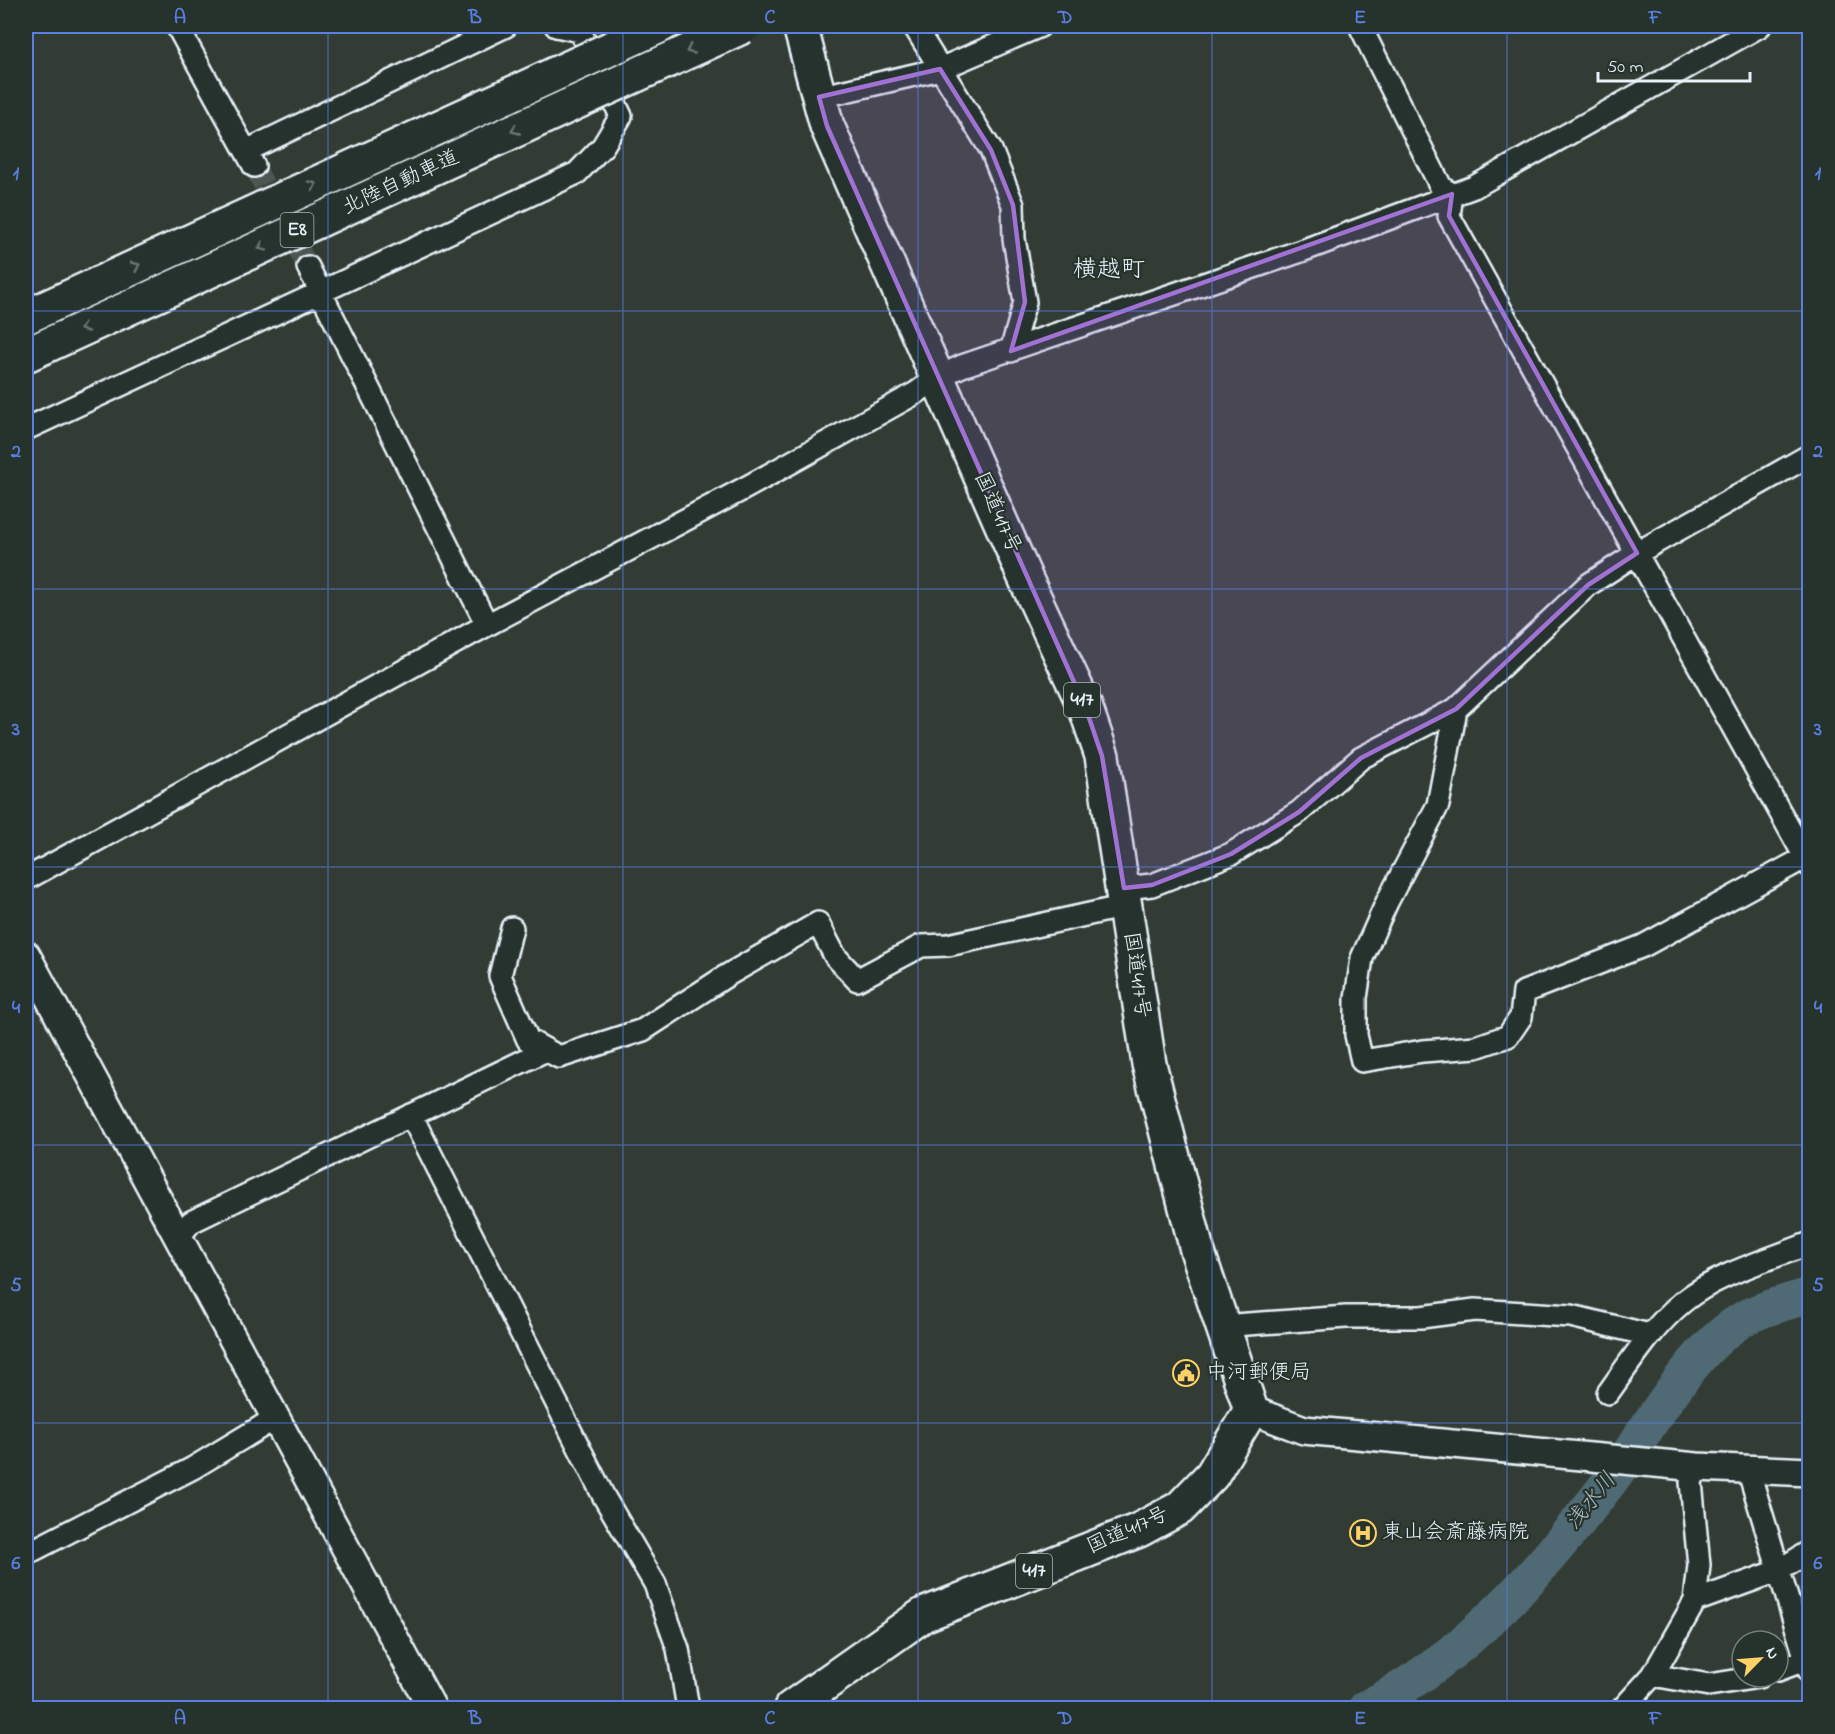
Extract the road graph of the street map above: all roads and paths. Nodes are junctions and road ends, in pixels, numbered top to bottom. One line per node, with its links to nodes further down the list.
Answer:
1 (177, 26): 2 (street)
2 (506, 26)
3 (556, 26): 15 (street)
4 (660, 26): 16 (highway, 北陸自動車道 / E8, one-way to 4, bridge)
5 (744, 26): 18 (highway, 北陸自動車道 / E8, one-way to 18, bridge)
6 (800, 26): 12 (highway, 国道417号 / 417)
7 (914, 26): 11 (street)
8 (1040, 26): 11 (street)
9 (1360, 26): 13 (street)
10 (1760, 26): 13 (street)
11 (940, 69): 12 (street); 17 (street)
12 (819, 97): 19 (highway, 国道417号 / 417)
13 (1452, 195): 17 (street); 22 (street)
14 (308, 267): 15 (street)
15 (321, 292): 20 (street); 23 (street)
16 (26, 317)
17 (1011, 351): 19 (street)
18 (26, 355)
19 (938, 377): 23 (street); 27 (highway, 国道417号 / 417)
20 (26, 429)
21 (1809, 455): 22 (street)
22 (1637, 553): 24 (street); 25 (street)
23 (487, 625): 26 (street)
24 (1456, 710): 25 (street); 27 (street)
25 (1808, 859)
26 (26, 879)
27 (1125, 897): 30 (street); 34 (highway, 国道417号 / 417)
28 (512, 928): 30 (street)
29 (26, 955): 32 (street)
30 (546, 1050): 31 (street)
31 (411, 1116): 32 (street); 51 (street)
32 (177, 1239): 38 (street)
33 (1809, 1243): 35 (street)
34 (1220, 1326): 35 (street); 37 (highway, 国道417号 / 417)
35 (1649, 1335): 36 (street)
36 (1608, 1393)
37 (1251, 1410): 39 (street); 52 (highway, 国道417号 / 417)
38 (274, 1419): 43 (street); 50 (street)
39 (1692, 1467): 40 (street); 45 (street)
40 (1748, 1469): 41 (street); 44 (street)
41 (1809, 1472)
42 (1809, 1551): 44 (street)
43 (26, 1554)
44 (1778, 1571): 45 (street); 46 (street)
45 (1695, 1601): 48 (street)
46 (1809, 1664): 47 (street)
47 (1790, 1668)
48 (1653, 1675): 49 (street); 53 (street)
49 (1730, 1682)
50 (432, 1708)
51 (688, 1708)
52 (791, 1708)
53 (1623, 1708)

